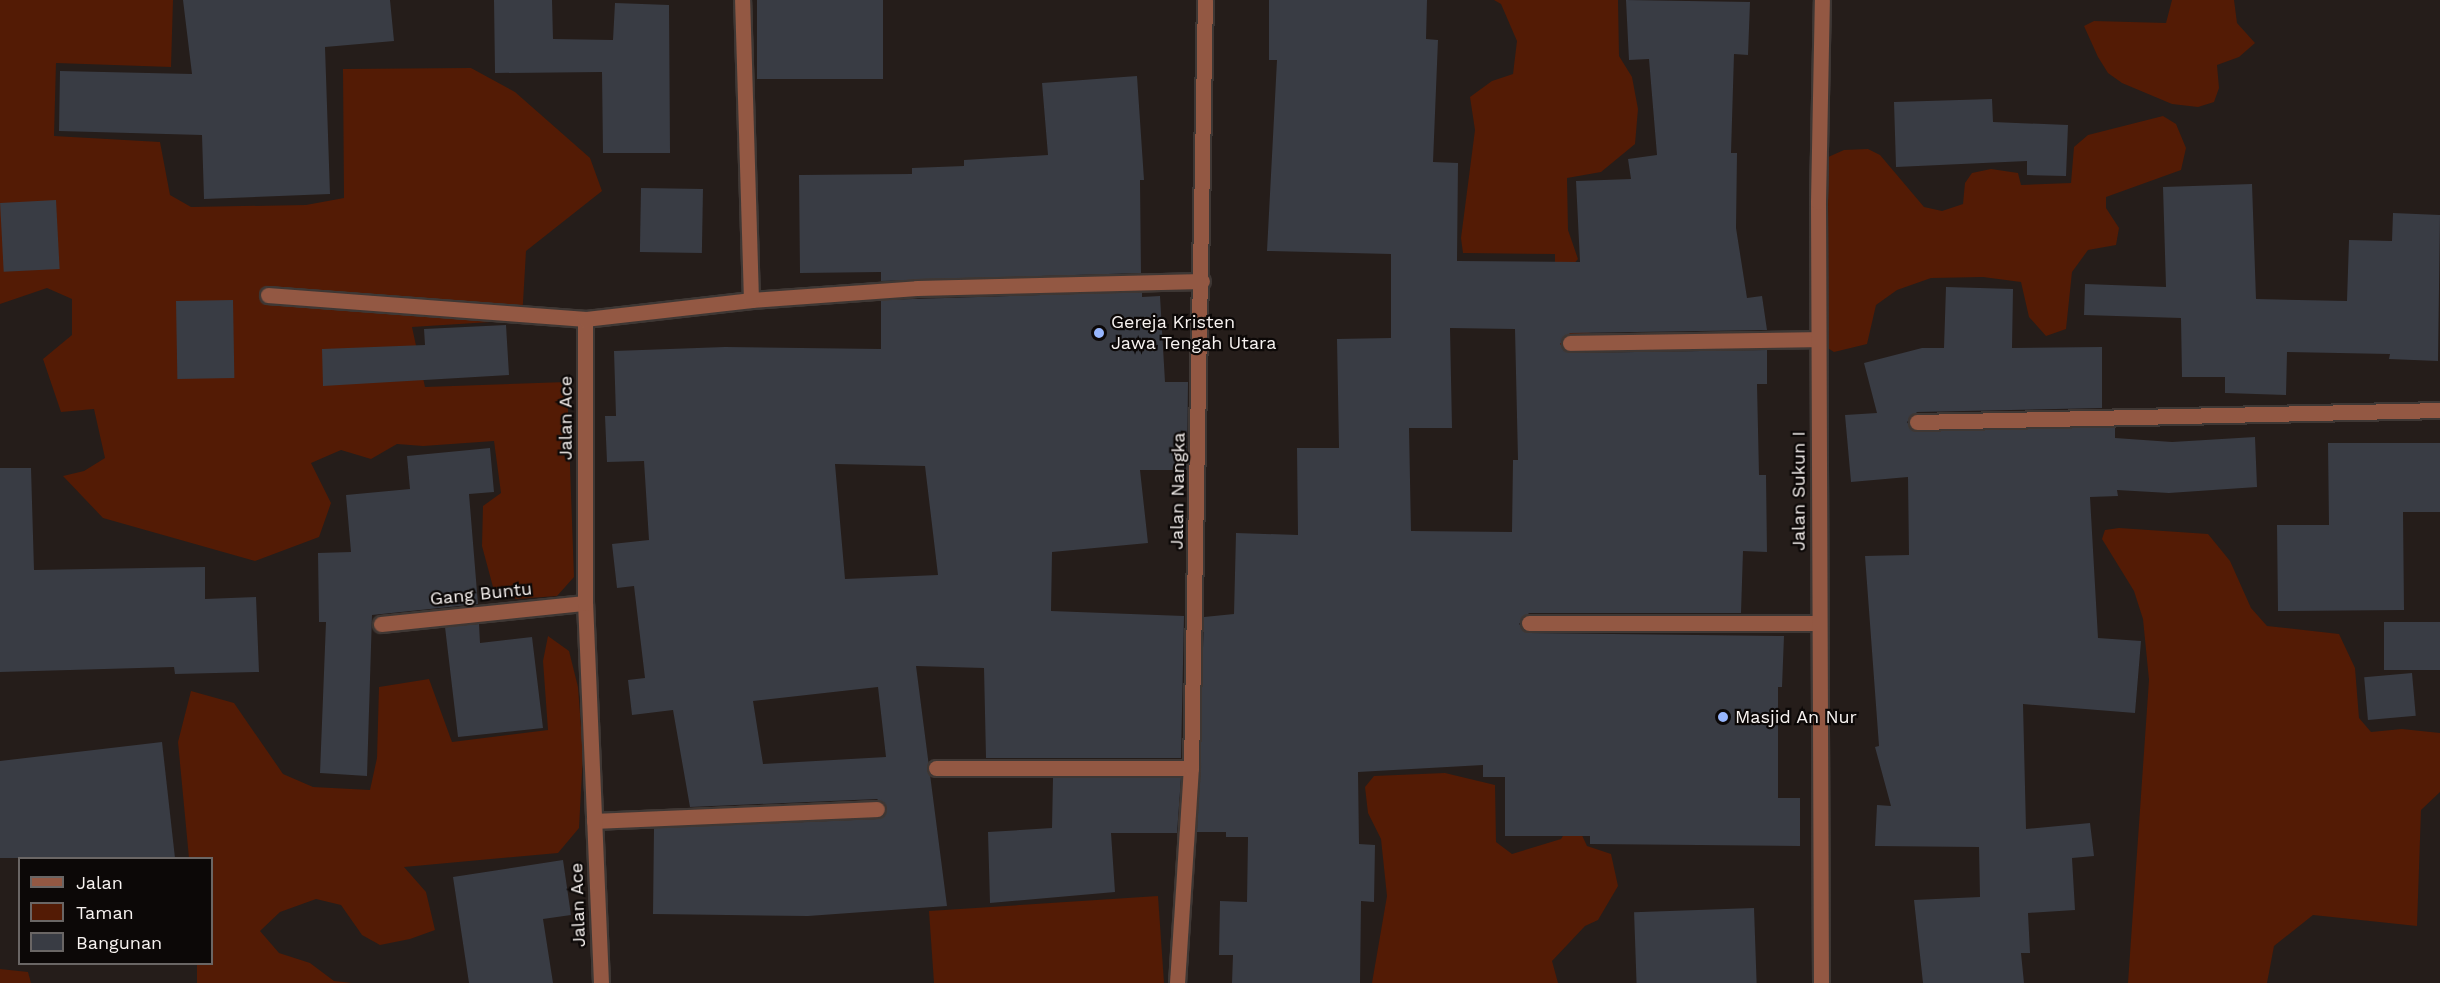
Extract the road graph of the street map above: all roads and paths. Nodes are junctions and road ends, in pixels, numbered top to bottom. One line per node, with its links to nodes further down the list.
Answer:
1 (742, 0): 6 (street)
2 (1205, 0): 4 (street, Jalan Nangka)
3 (1822, 0): 8 (street, Jalan Sukun I)
4 (1202, 281): 6 (street); 17 (street, Jalan Nangka)
5 (268, 295): 7 (street)
6 (751, 300): 7 (street)
7 (585, 319): 12 (street, Jalan Ace)
8 (1818, 339): 9 (street); 14 (street, Jalan Sukun I)
9 (1570, 343)
10 (2440, 410): 11 (street)
11 (1917, 422)
12 (585, 603): 15 (street, Gang Buntu); 19 (street, Jalan Ace)
13 (1529, 623): 14 (street)
14 (1818, 623): 22 (street, Jalan Sukun I)
15 (381, 624)
16 (936, 768): 17 (street)
17 (1191, 768): 21 (street, Jalan Nangka)
18 (878, 809): 19 (street)
19 (594, 821): 20 (street, Jalan Ace)
20 (601, 983)
21 (1177, 983)
22 (1821, 983)

